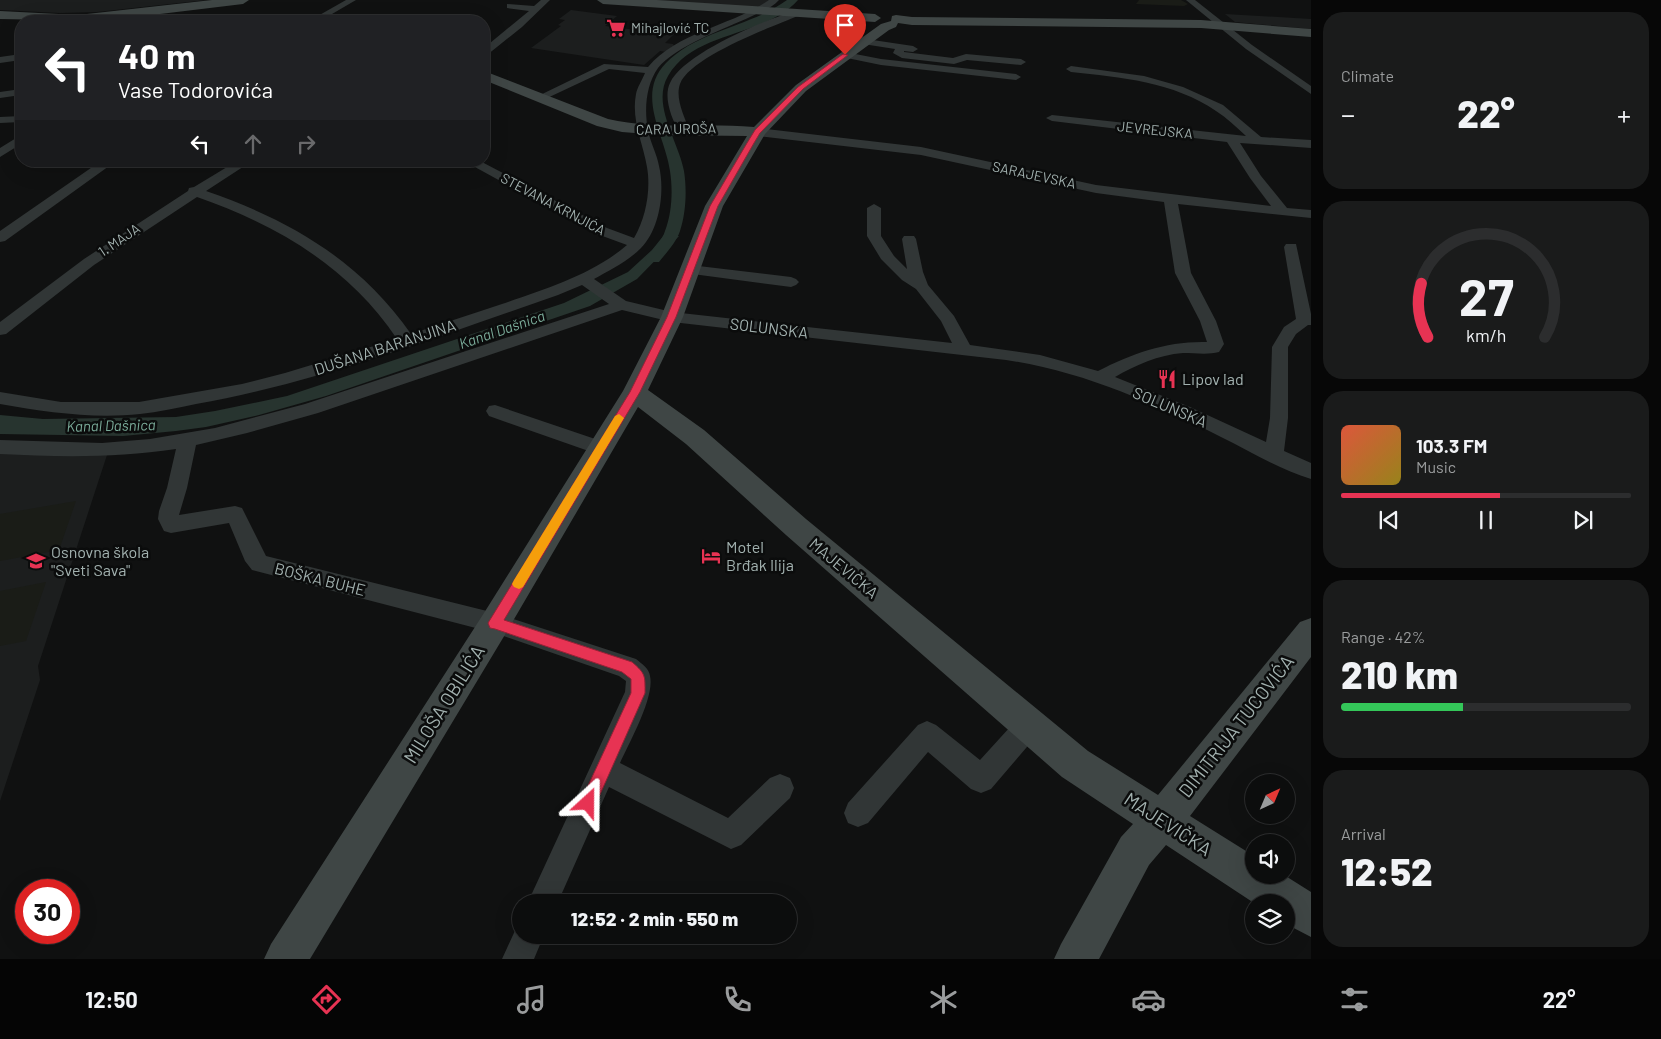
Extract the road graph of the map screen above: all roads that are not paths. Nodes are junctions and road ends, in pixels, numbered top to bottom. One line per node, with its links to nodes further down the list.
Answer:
1 (244, 0): 12 (main road)
2 (352, 0): 13 (street)
3 (546, 0): 8 (street)
4 (603, 0): 9 (main road)
5 (776, 0): 9 (street, DUŠANA BARANJINA)
6 (1190, 0): 16 (street)
7 (510, 6): 8 (street)
8 (537, 9): 18 (street)
9 (756, 11): 10 (main road); 24 (street, DUŠANA BARANJINA)
10 (791, 13): 15 (main road); 34 (street)
11 (0, 15): 14 (main road)
12 (156, 15)
13 (325, 15)
14 (15, 16)
15 (880, 25): 16 (main road); 19 (street); 22 (street); 25 (street); 36 (main road, MILOŠA OBILIĆA)
16 (1222, 25): 17 (main road); 27 (street)
17 (1311, 33)
18 (490, 48)
19 (959, 54)
20 (15, 58): 21 (street)
21 (0, 60)
22 (1020, 62)
23 (1071, 69): 38 (street)
24 (652, 71): 30 (street); 35 (street, DUŠANA BARANJINA)
25 (1016, 77)
26 (490, 78): 30 (main road, CARA UROŠA)
27 (1311, 92)
28 (15, 93): 29 (street)
29 (0, 95)
30 (539, 98): 35 (main road, CARA UROŠA)
31 (1052, 118): 37 (street, JEVREJSKA)
32 (15, 119): 33 (street)
33 (0, 120)
34 (681, 129): 35 (main road, CARA UROŠA); 36 (main road, CARA UROŠA)
35 (644, 130): 52 (street, DUŠANA BARANJINA)
36 (758, 132): 46 (street, SARAJEVSKA); 54 (main road, MILOŠA OBILIĆA)
37 (1231, 139): 38 (street, JEVREJSKA); 48 (street)
38 (1258, 141): 40 (street, JEVREJSKA)
39 (15, 143): 41 (street)
40 (1311, 144)
41 (0, 153)
42 (101, 167): 50 (street)
43 (236, 167): 45 (street, 1. MAJA)
44 (481, 167): 52 (street, STEVANA KRNJIĆA)
45 (194, 191): 61 (street, 1. MAJA); 62 (street)
46 (1170, 199): 48 (street, SARAJEVSKA); 64 (street)
47 (874, 208): 57 (street)
48 (1282, 211): 49 (street, SARAJEVSKA)
49 (1311, 214)
50 (3, 234)
51 (909, 239): 57 (street)
52 (638, 244): 55 (street, DUŠANA BARANJINA)
53 (1291, 247): 60 (street)
54 (690, 270): 56 (street); 59 (main road, MILOŠA OBILIĆA)
55 (585, 281): 58 (street, SOLUNSKA); 62 (street, DUŠANA BARANJINA)
56 (791, 282)
57 (920, 286): 63 (street)
58 (616, 302): 59 (street, SOLUNSKA); 68 (street)
59 (672, 317): 63 (street, SOLUNSKA); 65 (main road, MILOŠA OBILIĆA)
60 (1308, 320): 71 (street)
61 (0, 330)
62 (407, 341): 66 (street, DUŠANA BARANJINA)
63 (964, 351): 64 (street, SOLUNSKA)
64 (1099, 378): 71 (street, SOLUNSKA)
65 (635, 392): 70 (main road, MILOŠA OBILIĆA); 75 (main road, MAJEVIČKA)
66 (0, 398)
67 (495, 411): 70 (street)
68 (187, 440): 69 (street); 73 (street, BOŠKA BUHE)
69 (0, 447)
70 (600, 448): 73 (main road, MILOŠA OBILIĆA)
71 (1274, 454): 72 (street, SOLUNSKA)
72 (1311, 472)
73 (495, 623): 76 (street); 83 (main road, MILOŠA OBILIĆA)
74 (1311, 632): 79 (main road, DIMITRIJA TUCOVIĆA)
75 (1030, 725): 78 (street); 79 (main road, MAJEVIČKA)
76 (603, 770): 77 (street); 80 (street)
77 (780, 788)
78 (858, 813)
79 (1160, 819): 81 (main road, MAJEVIČKA); 85 (main road, DIMITRIJA TUCOVIĆA)
80 (547, 894)
81 (1311, 916)
82 (524, 944): 84 (street)
83 (286, 959)
84 (518, 959)
85 (1076, 959)

